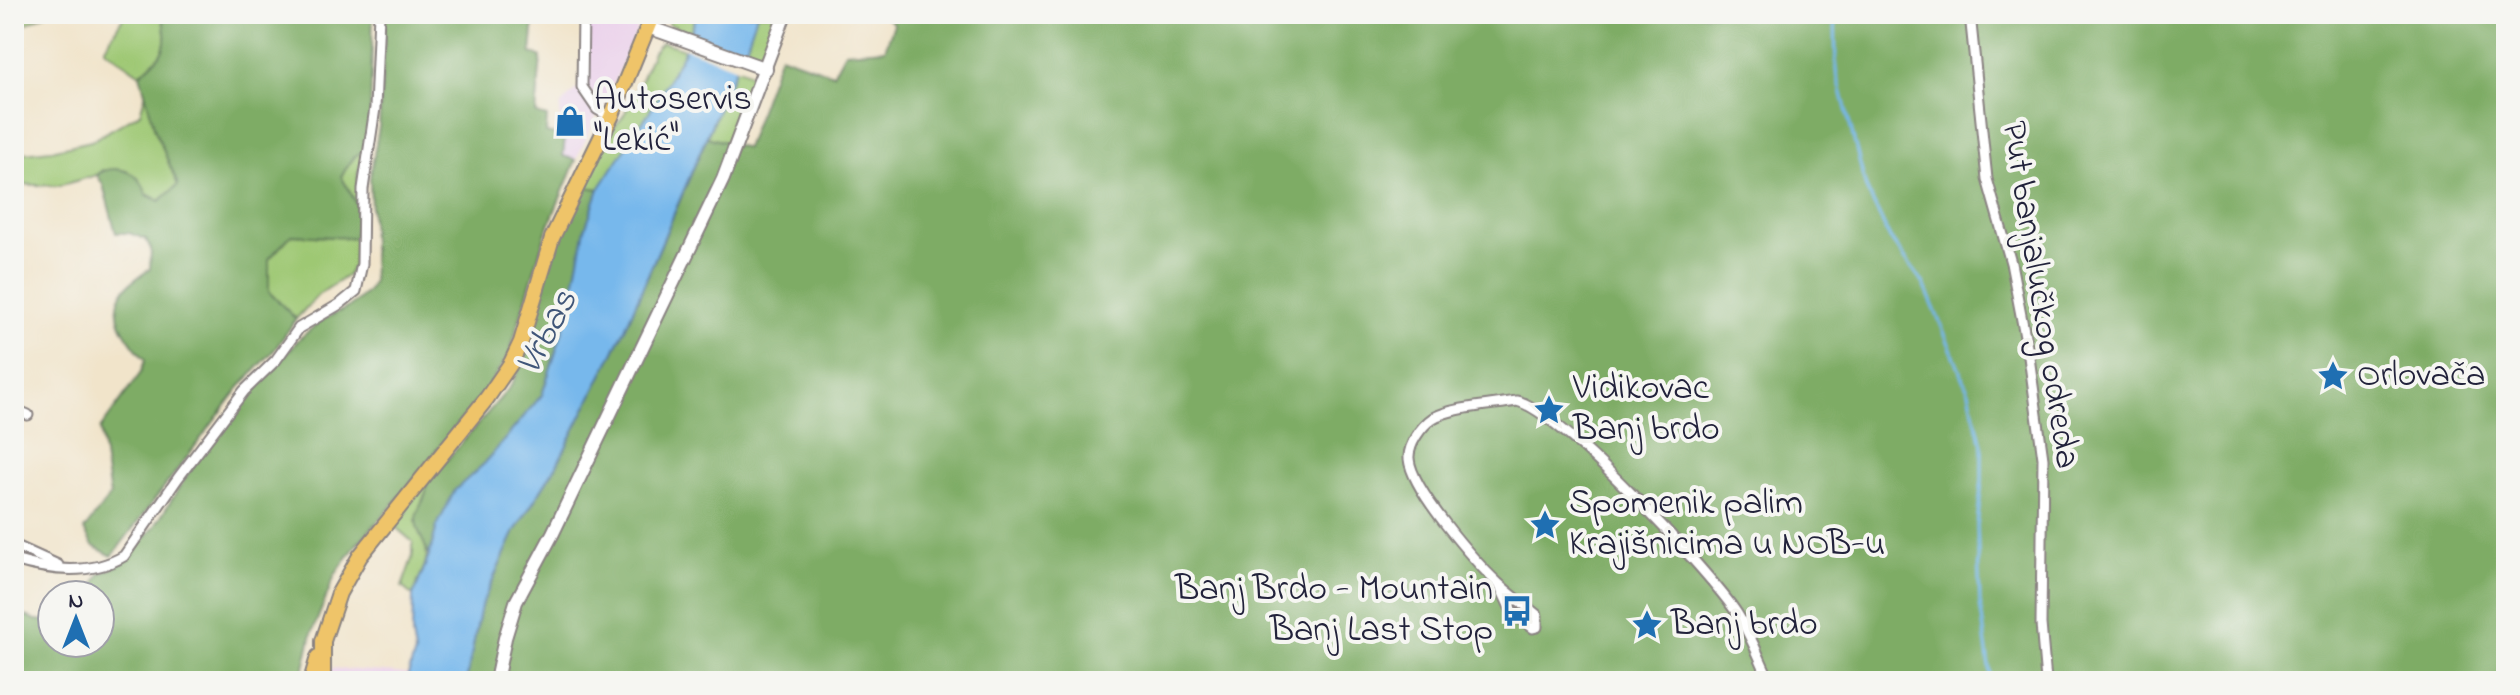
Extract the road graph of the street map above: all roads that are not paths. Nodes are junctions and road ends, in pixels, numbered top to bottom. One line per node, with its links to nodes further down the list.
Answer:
1 (379, 14): 12 (street)
2 (583, 14): 7 (street)
3 (785, 14): 6 (street)
4 (1970, 14): 19 (street, Put banjalučkog odreda)
5 (650, 20): 6 (street); 7 (main road)
6 (766, 69): 17 (street)
7 (611, 117): 14 (main road)
8 (14, 409): 9 (street)
9 (28, 415)
10 (14, 545): 12 (street)
11 (14, 560): 12 (street)
12 (69, 570)
13 (1499, 584): 13 (street); 18 (street)
14 (323, 641): 15 (main road); 16 (main road)
15 (311, 681)
16 (323, 681)
17 (496, 681)
18 (1770, 681)
19 (2046, 681)

